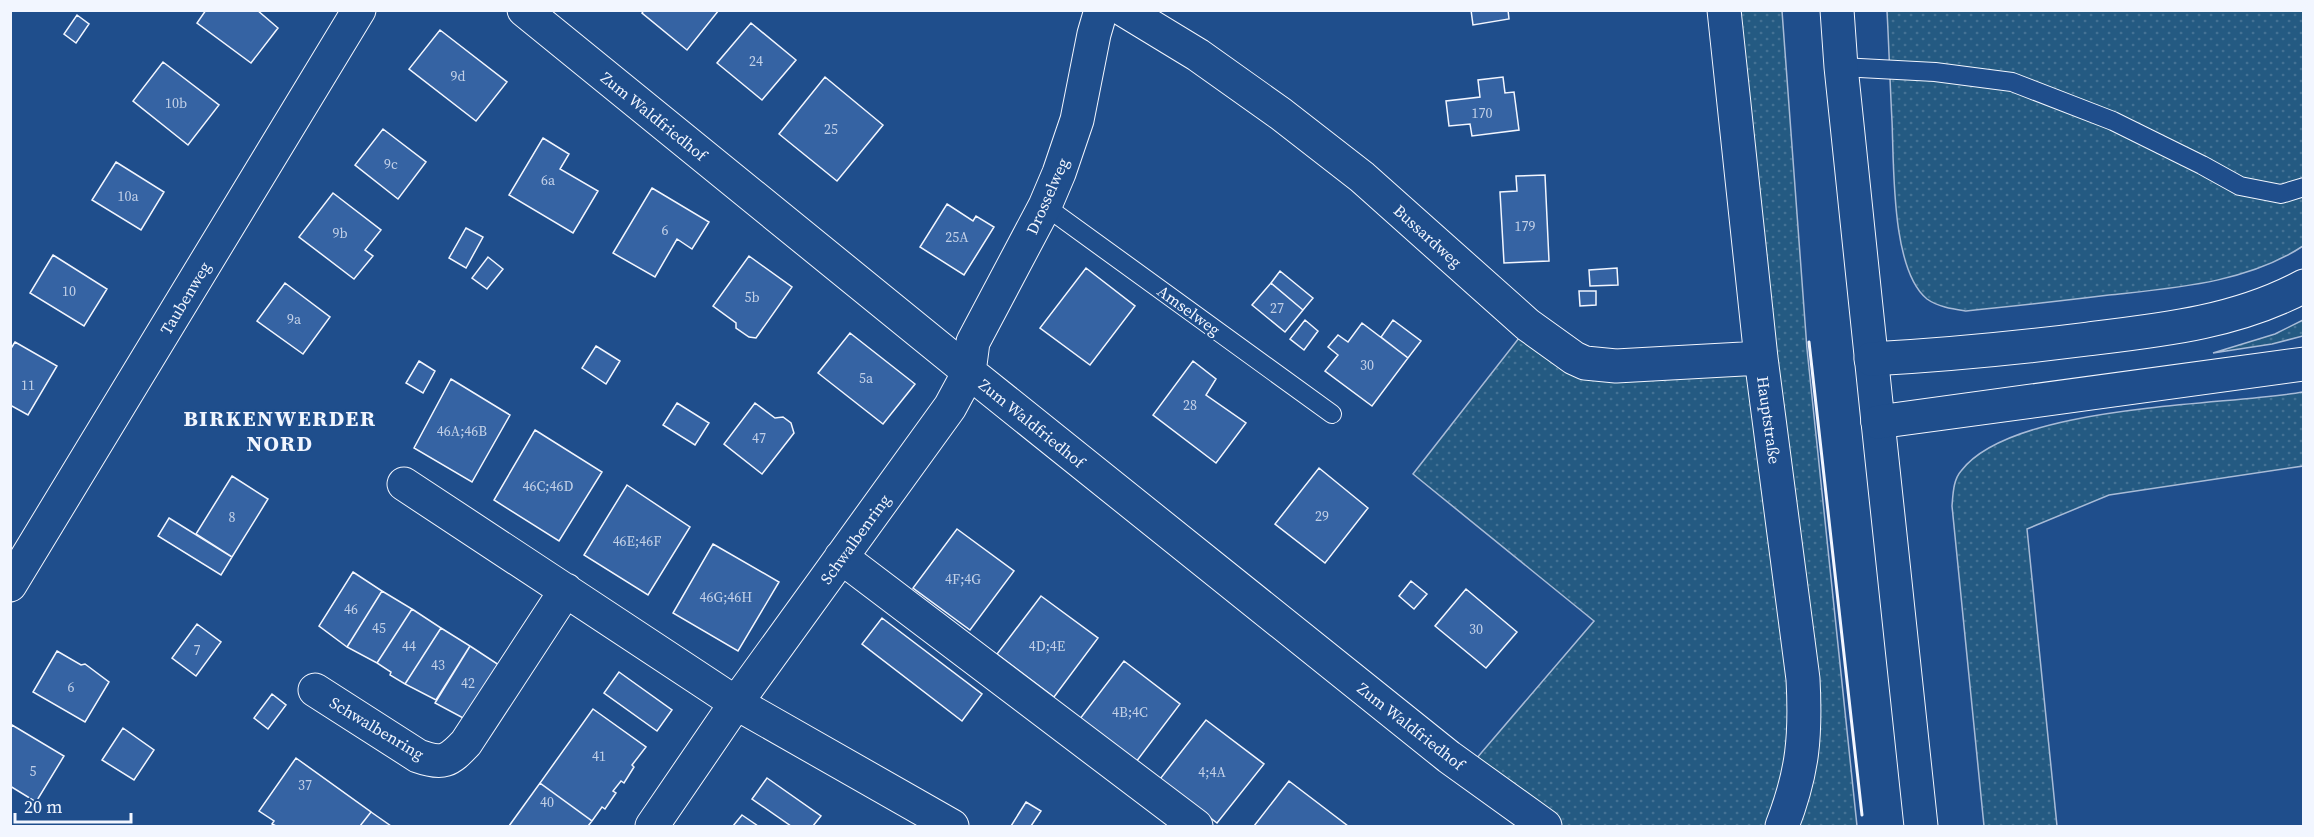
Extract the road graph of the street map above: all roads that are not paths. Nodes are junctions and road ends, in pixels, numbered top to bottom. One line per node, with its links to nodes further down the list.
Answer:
1 (359, 10): 19 (main road, Taubenweg)
2 (524, 10): 14 (main road, Zum Waldfriedhof)
3 (1101, 10): 9 (main road, Drosselweg)
4 (1124, 10): 11 (main road, Bussardweg)
5 (1724, 10): 11 (main road, Hauptstraße)
6 (1838, 10): 7 (main road)
7 (1841, 67): 8 (lane); 12 (main road)
8 (2304, 187)
9 (1045, 207): 14 (main road, Drosselweg); 15 (lane, Amselweg)
10 (2304, 286): 12 (main road)
11 (1761, 358): 27 (main road, Hauptstraße)
12 (1871, 359): 16 (main road)
13 (2304, 364): 16 (main road)
14 (969, 372): 18 (main road, Schwalbenring); 26 (main road, Zum Waldfriedhof)
15 (1332, 414)
16 (1878, 422): 28 (main road)
17 (404, 484): 20 (main road)
18 (841, 557): 22 (main road, Schwalbenring); 25 (main road)
19 (10, 585)
20 (566, 590): 21 (main road, Schwalbenring); 22 (main road)
21 (315, 690)
22 (736, 703): 23 (main road, Schwalbenring); 24 (main road)
23 (652, 826)
24 (952, 826)
25 (1196, 826)
26 (1545, 826)
27 (1782, 826)
28 (1921, 826)

